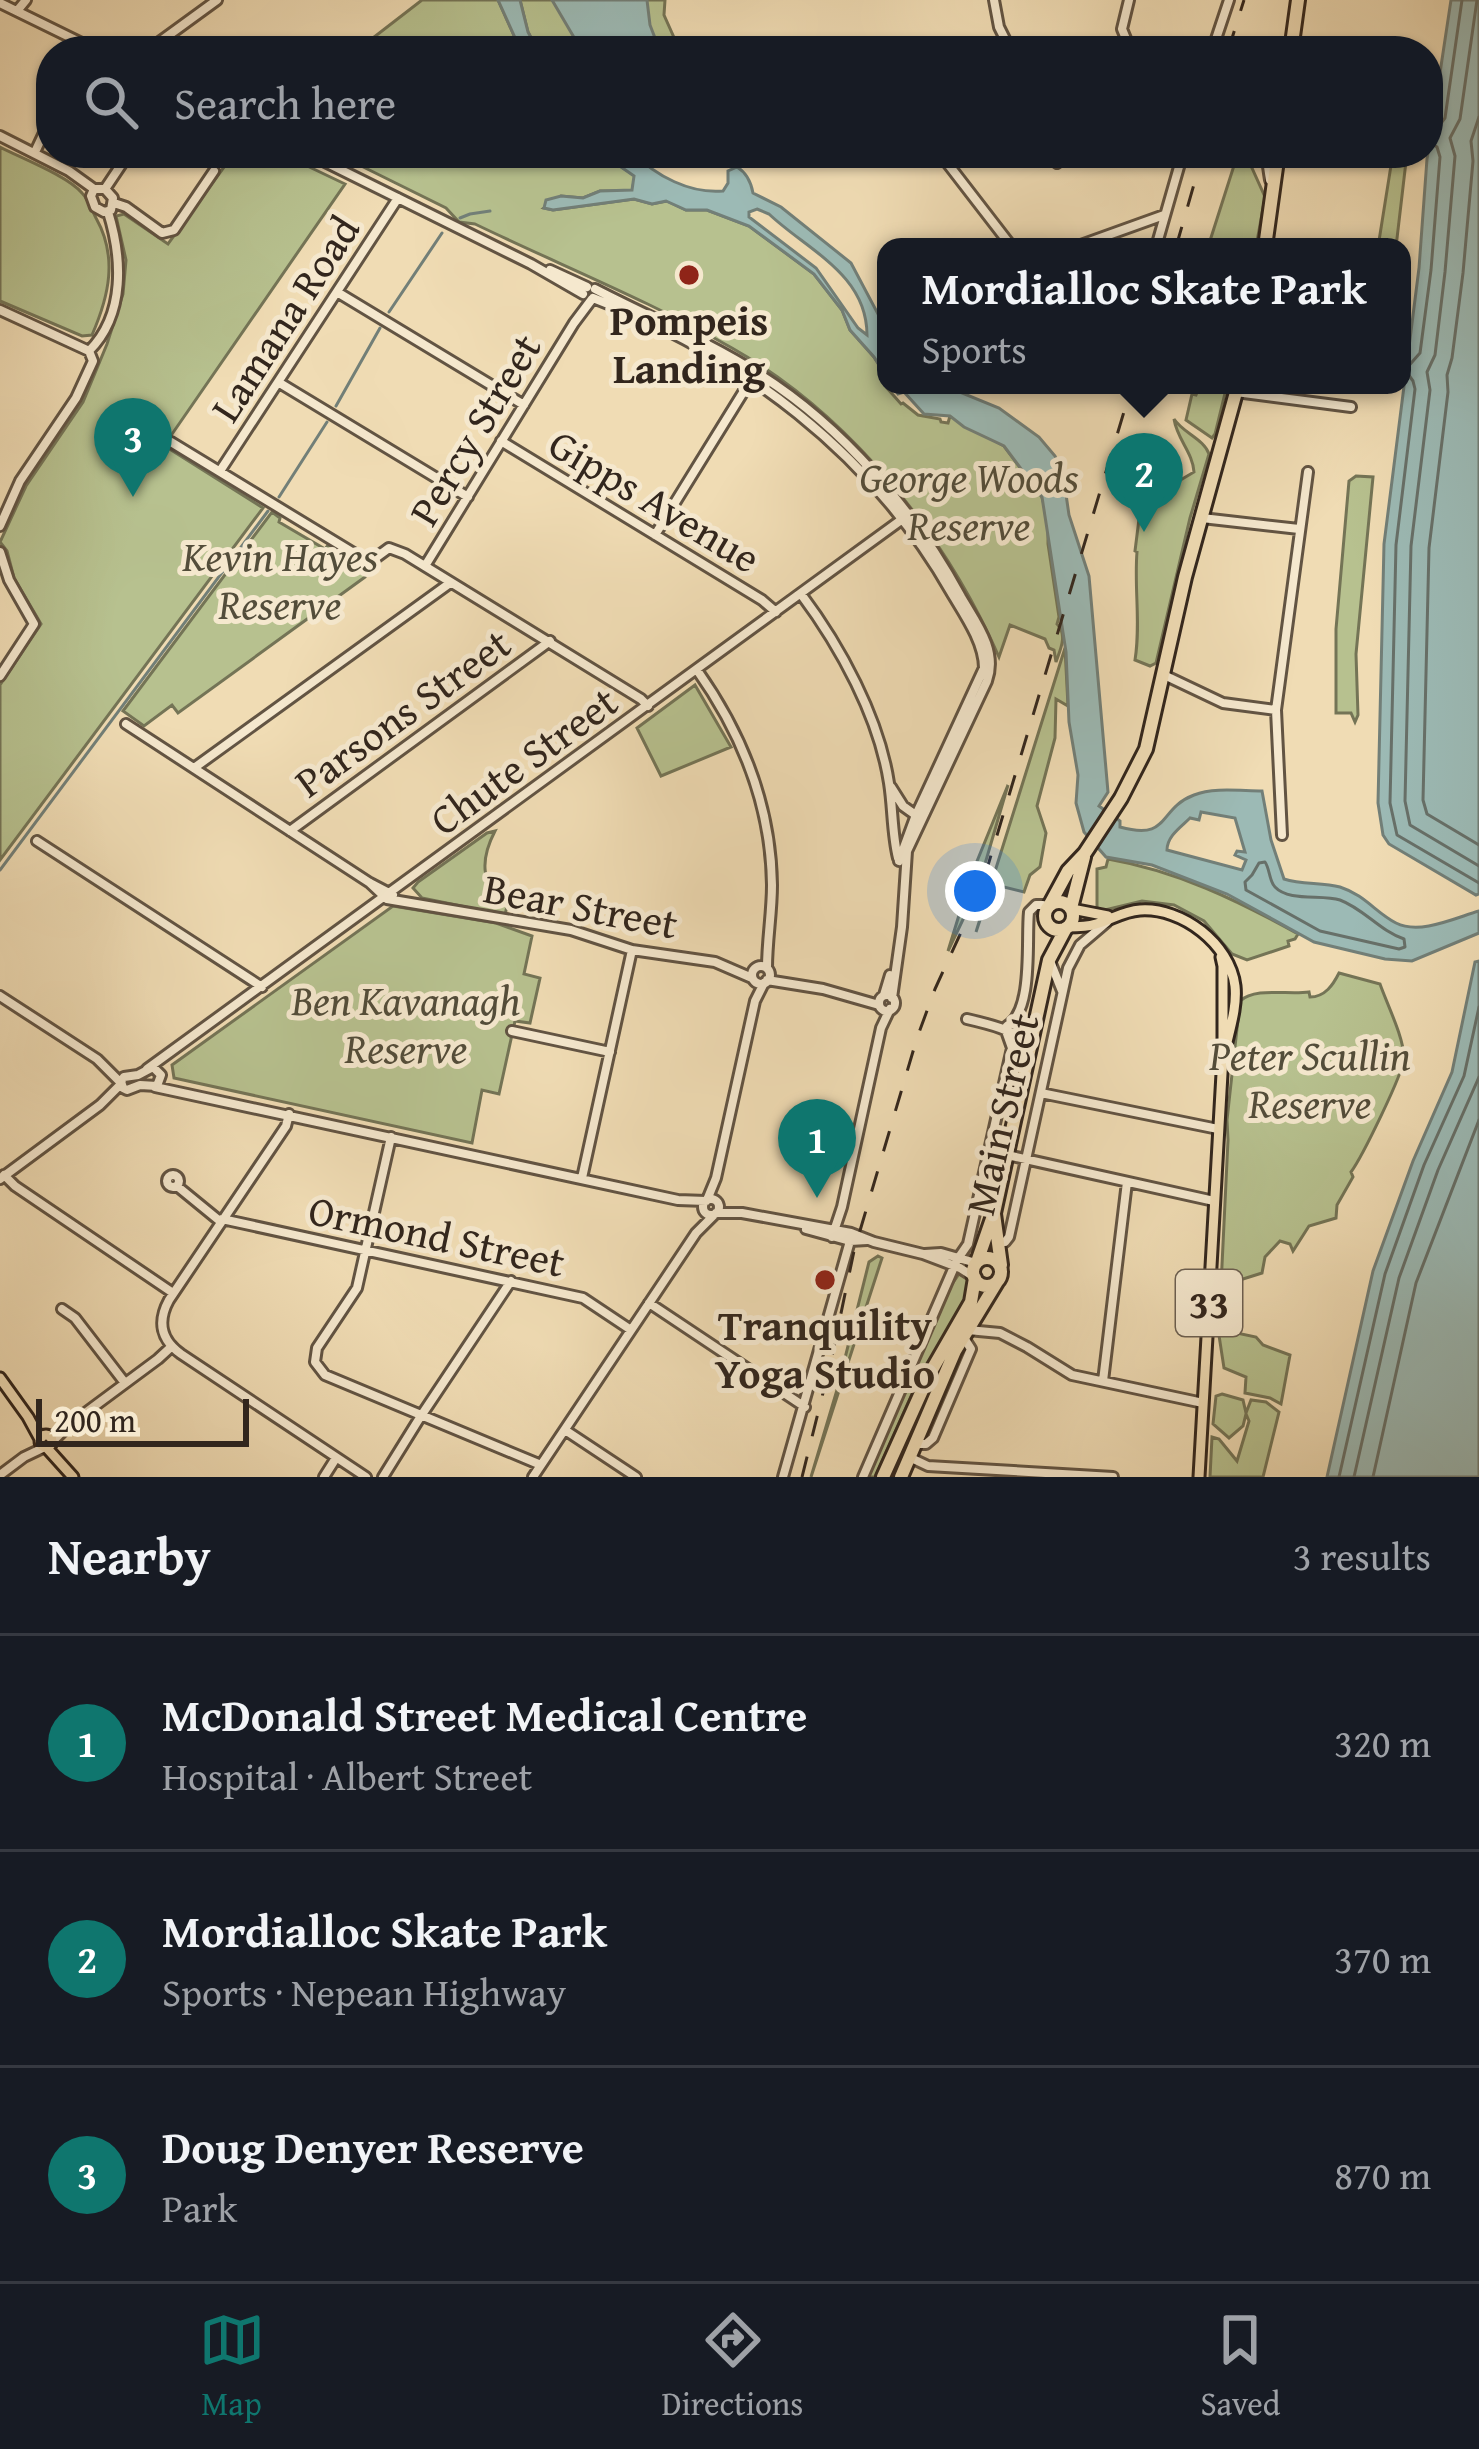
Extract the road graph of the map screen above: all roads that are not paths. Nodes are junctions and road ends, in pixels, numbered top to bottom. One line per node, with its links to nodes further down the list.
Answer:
1 (26, 0): 8 (street)
2 (217, 0): 10 (street)
3 (994, 0): 11 (street)
4 (1129, 0): 12 (street)
5 (1229, 0): 13 (street)
6 (1298, 0): 14 (highway)
7 (0, 3): 8 (street)
8 (17, 11): 9 (street)
9 (68, 36)
10 (168, 36)
11 (1004, 36)
12 (1125, 36)
13 (1218, 36)
14 (1293, 36)
15 (0, 136): 17 (street)
16 (36, 148): 17 (street)
17 (34, 152)
18 (63, 168): 26 (street)
19 (117, 168): 26 (street)
20 (337, 168): 28 (street)
21 (951, 168): 31 (street)
22 (1180, 168): 30 (street)
23 (1268, 168): 27 (street)
24 (1275, 168): 27 (highway)
25 (214, 171): 29 (street)
26 (100, 189): 29 (street); 29 (street)
27 (1272, 193): 34 (highway)
28 (398, 198): 35 (street, Lamana Road); 36 (street)
29 (111, 207): 38 (street)
30 (1166, 215): 32 (street); 33 (street)
31 (1005, 238)
32 (1101, 238)
33 (1159, 238)
34 (1266, 238)
35 (337, 292): 40 (street, Lamana Road); 43 (street)
36 (589, 294): 39 (street); 43 (street, Percy Street)
37 (0, 310): 38 (street)
38 (89, 351): 50 (street)
39 (754, 375): 51 (street); 55 (street)
40 (278, 382): 47 (street, Lamana Road); 49 (street)
41 (1236, 394): 52 (highway, Main Street)
42 (1269, 394): 44 (street)
43 (524, 405): 45 (street, Percy Street)
44 (1351, 407)
45 (501, 441): 49 (street, Percy Street); 55 (street, Gipps Avenue)
46 (171, 442): 47 (street)
47 (220, 471): 57 (street)
48 (1308, 472): 54 (street)
49 (467, 497): 57 (street, Percy Street)
50 (3, 509): 53 (street)
51 (906, 517): 59 (street, Chute Street); 70 (street)
52 (1202, 518): 54 (street); 63 (highway, Main Street)
53 (0, 526)
54 (1299, 529): 66 (street)
55 (655, 535): 60 (street, Gipps Avenue)
56 (0, 552): 64 (street)
57 (425, 566): 58 (street)
58 (450, 583): 61 (street); 68 (street)
59 (801, 594): 60 (street, Chute Street); 69 (street)
60 (776, 612): 62 (street, Chute Street)
61 (550, 641): 65 (street); 71 (street, Parsons Street)
62 (697, 670): 65 (street, Chute Street); 85 (street)
63 (1164, 675): 66 (street); 74 (highway, Main Street)
64 (0, 676)
65 (648, 706): 76 (street, Chute Street)
66 (1276, 710): 72 (street)
67 (126, 724): 68 (street, Bear Street)
68 (194, 768): 71 (street, Bear Street)
69 (890, 786): 70 (street); 75 (street)
70 (919, 817): 75 (street)
71 (290, 831): 77 (street, Bear Street)
72 (1282, 835)
73 (37, 841): 86 (street)
74 (1088, 849): 79 (highway); 80 (highway, Main Street)
75 (902, 863): 90 (street)
76 (410, 880): 77 (street, Chute Street); 78 (street)
77 (388, 896): 78 (street, Bear Street); 86 (street, Chute Street)
78 (414, 897): 83 (street, Bear Street)
79 (1071, 908): 80 (highway); 81 (main road, 33); 82 (highway)
80 (1047, 911): 82 (highway); 84 (highway, Main Street); 88 (street, Main Street)
81 (1113, 916): 82 (main road, 33); 87 (street, Main Street); 110 (main road, 33)
82 (1067, 928): 84 (highway, Main Street)
83 (632, 950): 85 (street, Bear Street); 97 (street)
84 (1049, 960): 87 (street, Main Street); 92 (highway, Main Street)
85 (761, 975): 90 (street, Bear Street); 119 (street)
86 (262, 987): 96 (street, Chute Street)
87 (1063, 992): 106 (street, Main Street)
88 (1023, 995): 92 (street, Main Street); 93 (street, Main Street)
89 (0, 996): 98 (street)
90 (884, 1002): 123 (street)
91 (967, 1019): 93 (street)
92 (1036, 1020): 93 (street); 95 (highway, Main Street)
93 (1006, 1029): 95 (street); 99 (street, Main Street)
94 (512, 1030): 97 (street)
95 (1031, 1046): 99 (street, Main Street); 112 (highway, Main Street)
96 (173, 1052): 100 (street, Chute Street); 101 (street, Chute Street)
97 (610, 1052): 115 (street)
98 (98, 1059): 102 (street); 103 (street)
99 (1009, 1061): 122 (street, Main Street)
100 (146, 1070): 101 (street); 102 (street, Chute Street)
101 (161, 1075): 104 (street, Chute Street); 107 (street)
102 (133, 1076): 103 (street, Chute Street)
103 (121, 1083): 105 (street); 108 (street)
104 (155, 1087): 105 (street); 107 (street)
105 (132, 1088): 108 (street)
106 (1041, 1093): 110 (street); 113 (street, Main Street)
107 (200, 1094): 109 (street)
108 (100, 1106): 114 (street)
109 (289, 1114): 111 (street); 121 (street)
110 (1218, 1130): 118 (main road, 33)
111 (391, 1136): 115 (street); 125 (street)
112 (1007, 1155): 113 (street); 120 (highway, Main Street)
113 (1026, 1159): 116 (street); 124 (street, Main Street)
114 (2, 1177): 130 (street)
115 (582, 1178): 119 (street)
116 (1127, 1182): 118 (street); 139 (street)
117 (177, 1186): 121 (street)
118 (1214, 1201): 141 (main road, 33)
119 (711, 1207): 123 (street); 131 (street)
120 (994, 1213): 124 (highway, Main Street); 127 (highway, Main Street)
121 (221, 1220): 125 (street, Ormond Street); 130 (street)
122 (973, 1223): 126 (street, Main Street); 127 (street, Main Street)
123 (839, 1236): 126 (street); 142 (street)
124 (998, 1242): 128 (highway, Main Street)
125 (366, 1250): 129 (street, Ormond Street); 143 (street)
126 (957, 1261): 127 (street); 159 (street, Main Street)
127 (977, 1266): 128 (highway); 128 (highway); 146 (highway, Main Street)
128 (1001, 1275): 132 (highway, Main Street)
129 (511, 1281): 134 (street, Ormond Street); 143 (street)
130 (173, 1292): 137 (street)
131 (649, 1303): 134 (street); 142 (street)
132 (982, 1308): 135 (highway, Main Street); 136 (street)
133 (62, 1309): 140 (street)
134 (631, 1330): 144 (street)
135 (965, 1333): 136 (street); 148 (highway, Main Street)
136 (1000, 1333): 139 (street)
137 (171, 1347): 140 (street); 147 (street)
138 (0, 1378): 145 (main road)
139 (1103, 1381): 141 (street)
140 (125, 1383): 145 (street)
141 (1203, 1402): 162 (main road, 33)
142 (805, 1407): 158 (street)
143 (422, 1415): 149 (street); 155 (street)
144 (565, 1430): 149 (street); 157 (street)
145 (47, 1441): 150 (street); 152 (main road)
146 (892, 1456): 148 (highway); 160 (highway, Main Street)
147 (337, 1458): 153 (street); 154 (street)
148 (914, 1464): 151 (street)
149 (541, 1465): 156 (street)
150 (0, 1475)
151 (1035, 1475): 161 (street)
152 (73, 1477)
153 (324, 1477)
154 (366, 1477)
155 (383, 1477)
156 (533, 1477)
157 (636, 1477)
158 (783, 1477)
159 (863, 1477)
160 (884, 1477)
161 (1113, 1477)
162 (1199, 1477)

